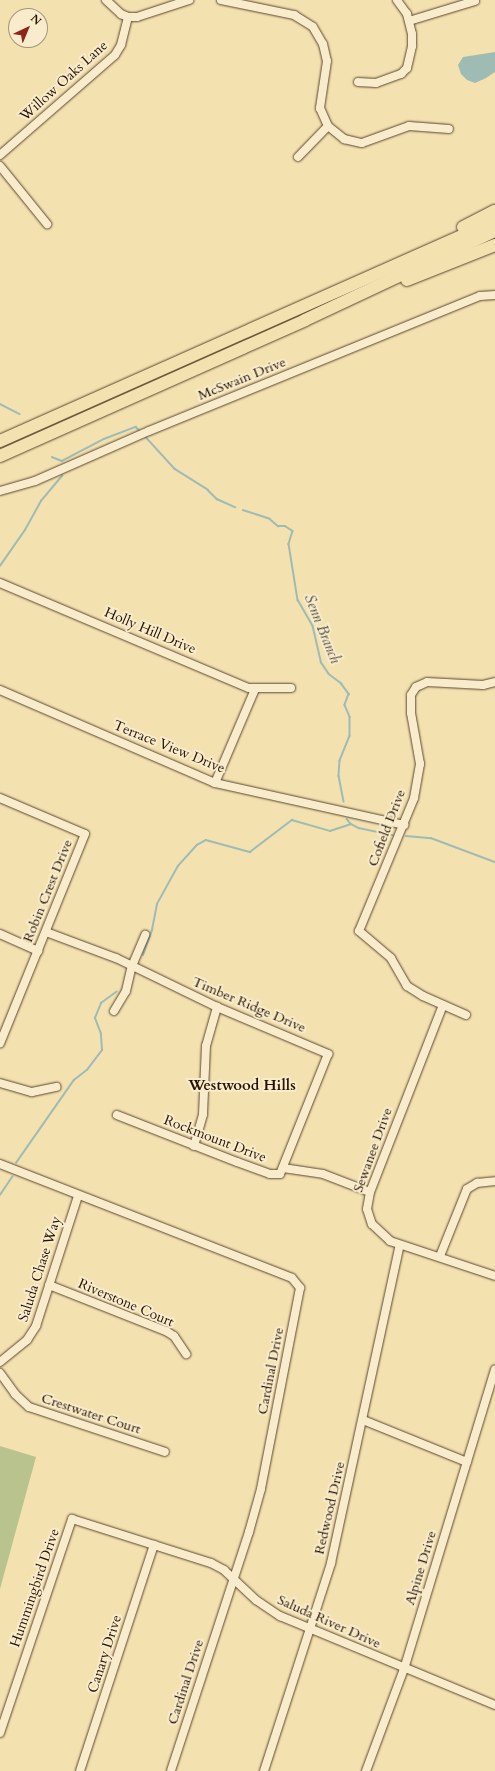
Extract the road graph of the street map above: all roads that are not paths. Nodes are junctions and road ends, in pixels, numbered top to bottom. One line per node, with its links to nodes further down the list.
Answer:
1 (106, 0): 6 (street)
2 (188, 0): 6 (street)
3 (221, 0): 9 (street)
4 (397, 0): 7 (street)
5 (475, 0): 7 (street)
6 (128, 17): 11 (street, Willow Oaks Lane)
7 (409, 21): 8 (street)
8 (358, 82)
9 (328, 126): 10 (street); 12 (street)
10 (448, 129)
11 (0, 154)
12 (298, 156)
13 (0, 166): 16 (street)
14 (495, 211): 19 (highway)
15 (495, 221): 19 (highway)
16 (47, 224)
17 (495, 230): 21 (highway)
18 (495, 245): 21 (highway)
19 (352, 284): 22 (highway)
20 (495, 295): 24 (street, McSwain Drive)
21 (305, 320): 23 (highway)
22 (0, 441)
23 (0, 456)
24 (0, 491)
25 (0, 583): 28 (street, Holly Hill Drive)
26 (495, 682): 32 (street, Cofield Drive)
27 (291, 688): 28 (street, Holly Hill Drive)
28 (255, 689): 30 (street)
29 (0, 690): 30 (street, Terrace View Drive)
30 (215, 782): 32 (street, Terrace View Drive)
31 (0, 798): 33 (street, Robin Crest Drive)
32 (404, 825): 38 (street, Cofield Drive)
33 (46, 932): 36 (street, Robin Crest Drive); 37 (street, Timber Ridge Drive)
34 (0, 934): 36 (street)
35 (144, 935): 37 (street)
36 (38, 951): 42 (street, Robin Crest Drive)
37 (132, 966): 39 (street, Timber Ridge Drive); 40 (street)
38 (443, 1005): 41 (street); 50 (street, Sewanee Drive)
39 (217, 1007): 46 (street); 48 (street, Timber Ridge Drive)
40 (114, 1011)
41 (466, 1015)
42 (0, 1042)
43 (0, 1083): 44 (street)
44 (56, 1087)
45 (117, 1115): 46 (street, Rockmount Drive)
46 (194, 1146): 48 (street, Rockmount Drive)
47 (0, 1164): 51 (street, Cardinal Drive)
48 (283, 1168): 50 (street, Rockmount Drive)
49 (495, 1181): 53 (street)
50 (370, 1192): 52 (street, Sewanee Drive)
51 (78, 1196): 55 (street, Saluda Chase Way); 65 (street, Cardinal Drive)
52 (400, 1245): 53 (street, Sewanee Drive); 60 (street, Redwood Drive)
53 (440, 1256): 54 (street, Sewanee Drive)
54 (495, 1276)
55 (49, 1285): 56 (street, Riverstone Court); 57 (street, Saluda Chase Way)
56 (186, 1354)
57 (0, 1362)
58 (495, 1370): 62 (street, Alpine Drive)
59 (0, 1373): 61 (street, Crestwater Court)
60 (363, 1420): 62 (street); 66 (street, Redwood Drive)
61 (166, 1452)
62 (467, 1462): 67 (street, Alpine Drive)
63 (72, 1519): 64 (street, Saluda River Drive); 69 (street, Hummingbird Drive)
64 (154, 1545): 65 (street, Saluda River Drive); 70 (street, Canary Drive)
65 (234, 1578): 66 (street, Saluda River Drive); 71 (street, Cardinal Drive)
66 (311, 1628): 67 (street, Saluda River Drive); 72 (street, Redwood Drive)
67 (404, 1669): 68 (street, Saluda River Drive); 73 (street, Alpine Drive)
68 (495, 1705)
69 (0, 1733)
70 (80, 1771)
71 (171, 1771)
72 (264, 1771)
73 (366, 1771)

